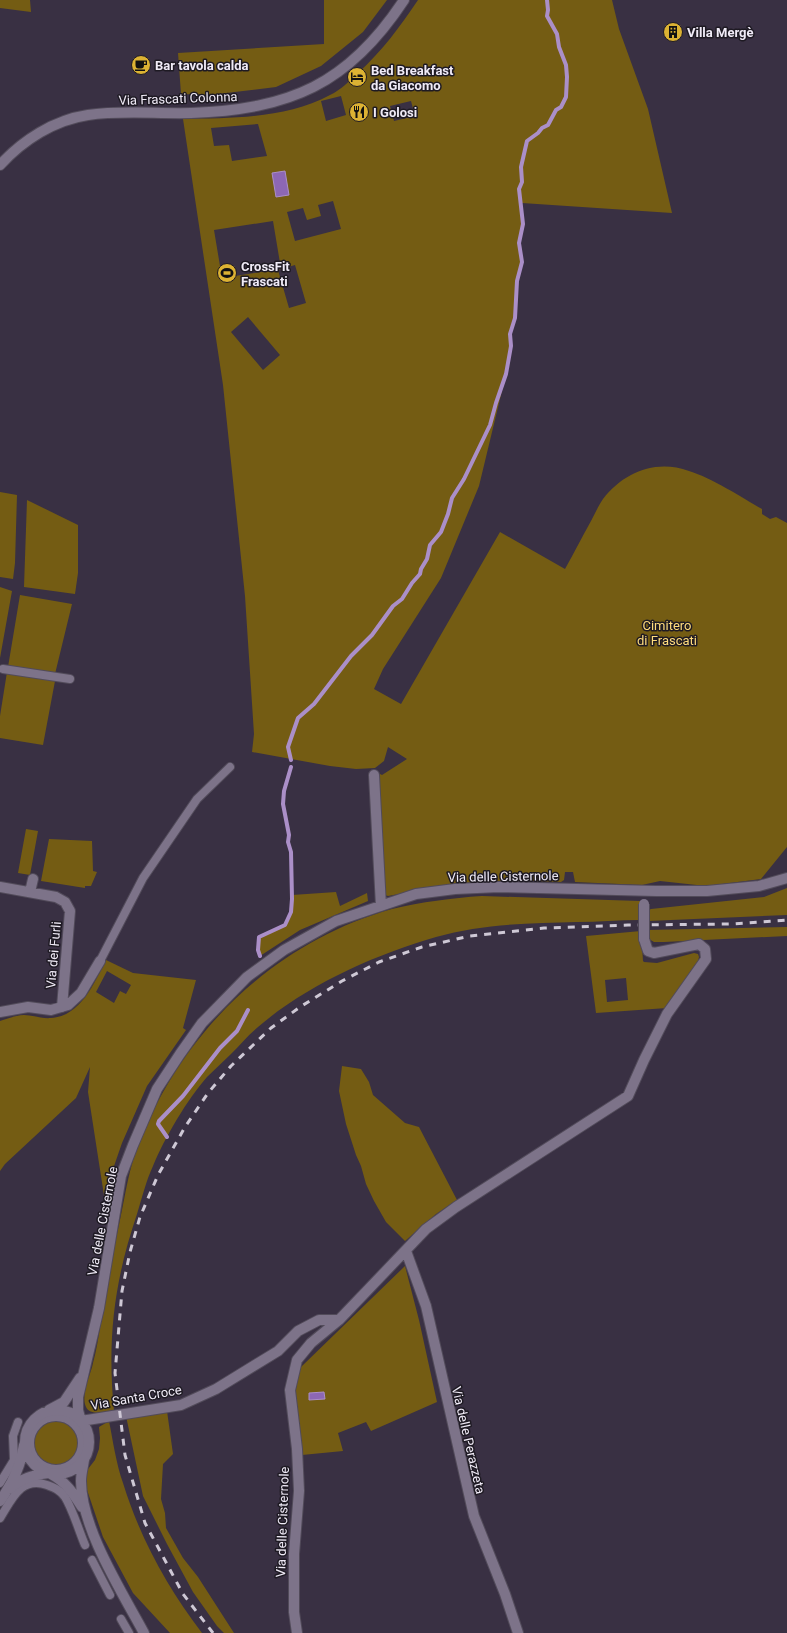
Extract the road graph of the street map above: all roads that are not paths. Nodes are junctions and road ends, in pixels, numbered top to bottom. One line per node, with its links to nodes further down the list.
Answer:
1 (404, 0): 2 (street, Via Frascati Colonna)
2 (0, 165)
3 (3, 670): 4 (street)
4 (70, 679)
5 (230, 767): 13 (street)
6 (374, 775): 12 (street)
7 (787, 878): 10 (street, Via delle Cisternole)
8 (33, 879): 11 (street)
9 (0, 887): 11 (street, Via dei Furli)
10 (644, 891): 12 (street, Via delle Cisternole); 16 (street, Via delle Cisternole, bridge)
11 (30, 892): 14 (street, Via dei Furli)
12 (381, 906): 18 (street, Via delle Cisternole)
13 (100, 961): 14 (street)
14 (62, 1007): 15 (street)
15 (0, 1012)
16 (406, 1251): 17 (street, Via delle Cisternole); 36 (street, Via delle Perazzeta)
17 (339, 1320): 20 (street, Via Santa Croce); 35 (street, Via delle Cisternole)
18 (83, 1373): 19 (street, Via delle Cisternole); 20 (street, Via delle Cisternole)
19 (41, 1418): 19 (street); 20 (street); 22 (street, Via delle Cisternole)
20 (81, 1421): 23 (street, Via delle Cisternole)
21 (18, 1422): 25 (street)
22 (25, 1439): 24 (street); 26 (street)
23 (84, 1460): 24 (street); 27 (street)
24 (49, 1473): 26 (street); 27 (street)
25 (0, 1483)
26 (2, 1498)
27 (86, 1514): 34 (street)
28 (0, 1518): 29 (street)
29 (85, 1546)
30 (92, 1560): 31 (street)
31 (110, 1595)
32 (121, 1619): 33 (street)
33 (129, 1633)
34 (144, 1633)
35 (297, 1633)
36 (518, 1633)

